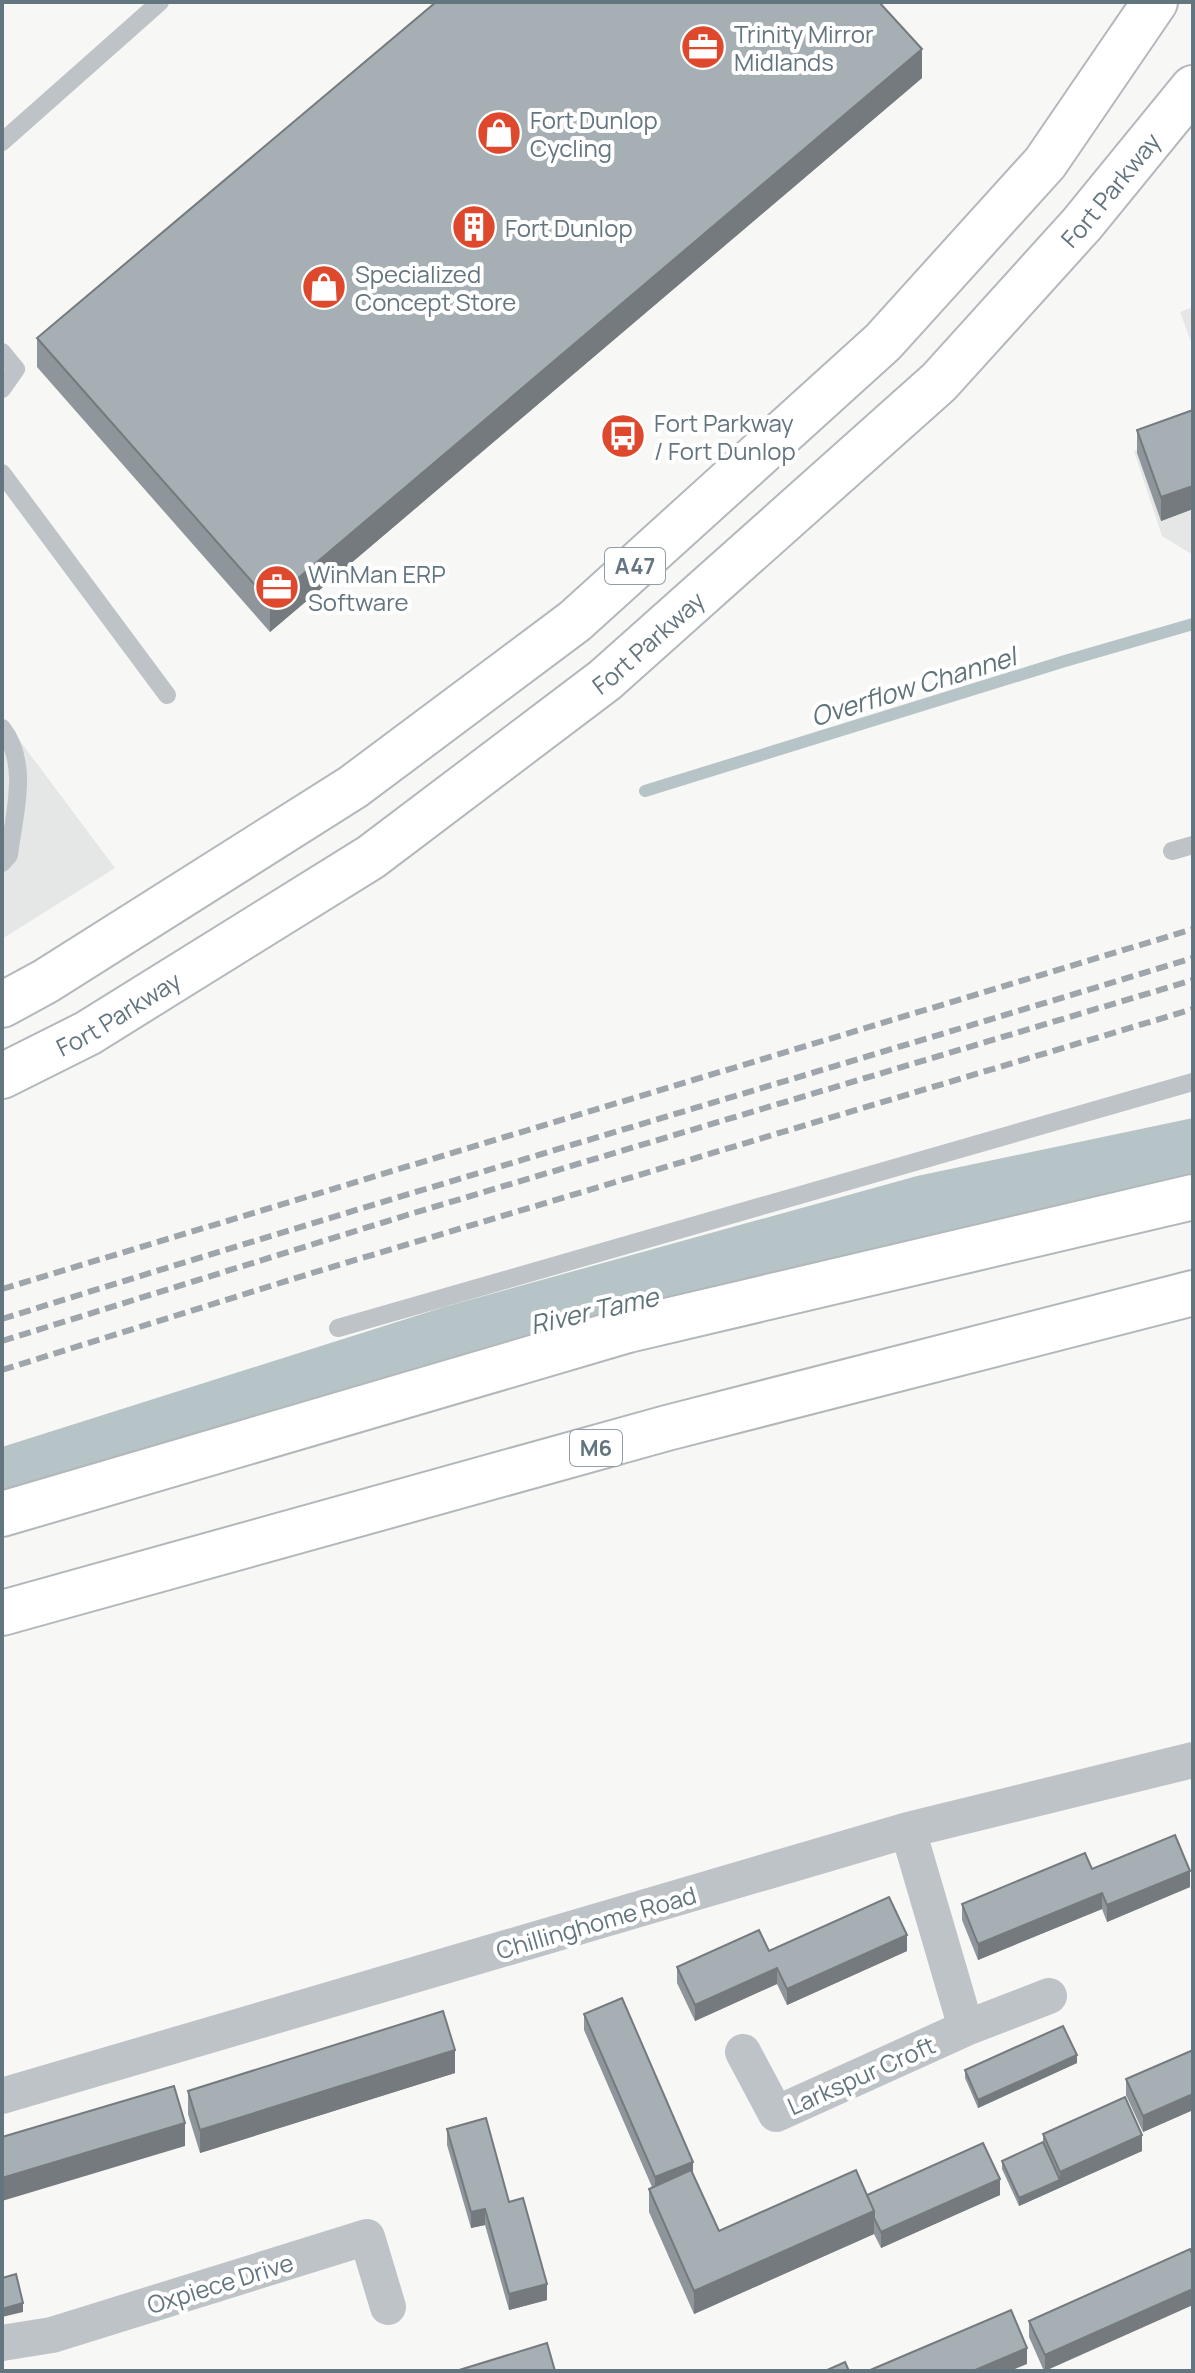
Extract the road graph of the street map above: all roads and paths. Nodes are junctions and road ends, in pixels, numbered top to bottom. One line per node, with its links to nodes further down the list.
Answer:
1 (160, 2): 4 (lane)
2 (1155, 2): 13 (main road, A47)
3 (1193, 88): 14 (main road, Fort Parkway / A47)
4 (2, 142)
5 (2, 352): 6 (lane)
6 (2, 389)
7 (2, 473): 8 (lane)
8 (167, 695)
9 (2, 728): 12 (lane)
10 (1193, 845): 11 (lane)
11 (1172, 851)
12 (2, 863)
13 (2, 1005)
14 (2, 1076)
15 (1193, 1082): 18 (lane)
16 (1193, 1197): 19 (main road)
17 (1193, 1293): 20 (main road, M6)
18 (338, 1328)
19 (2, 1514)
20 (2, 1613)
21 (1193, 1760): 22 (street, Chillinghome Road)
22 (908, 1830): 24 (street, Larkspur Croft); 26 (street, Chillinghome Road)
23 (1049, 1996): 24 (street, Larkspur Croft)
24 (966, 2028): 25 (street, Larkspur Croft)
25 (743, 2052)
26 (2, 2096)
27 (388, 2307): 28 (street, Oxpiece Drive)
28 (2, 2343)

